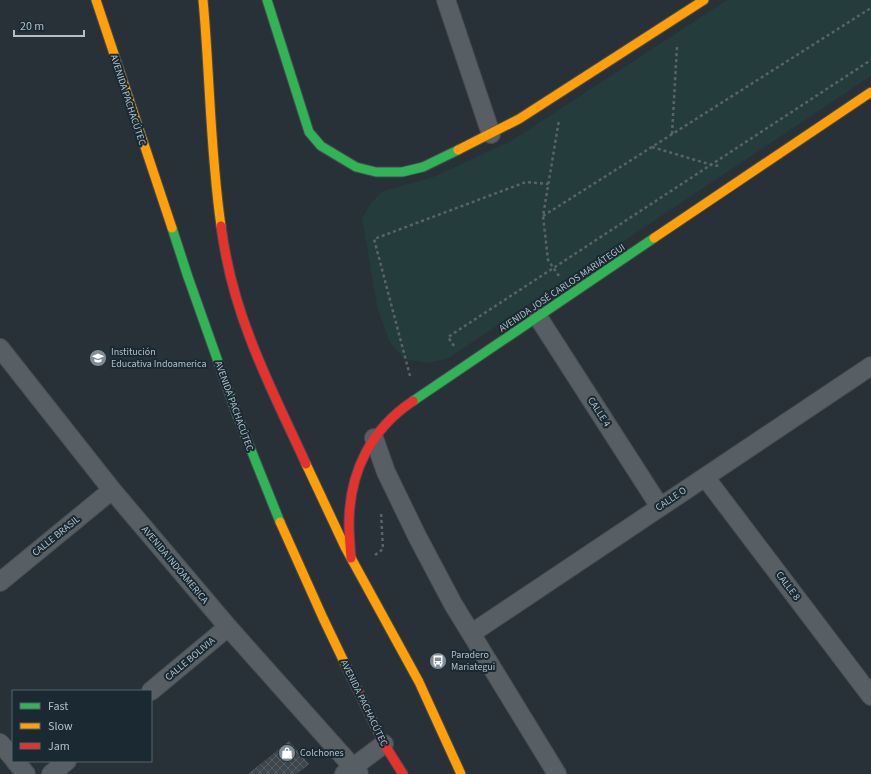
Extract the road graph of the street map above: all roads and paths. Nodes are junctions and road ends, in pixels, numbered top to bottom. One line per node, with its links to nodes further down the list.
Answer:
1 (96, 0): 32 (main road, AVENIDA PACHACÚTEC)
2 (203, 0): 25 (main road)
3 (267, 0): 10 (main road)
4 (446, 0): 10 (street)
5 (704, 0): 7 (main road)
6 (871, 8): 11 (path)
7 (663, 27): 9 (main road); 11 (path)
8 (871, 92): 13 (main road, AVENIDA JOSÉ CARLOS MARIÁTEGUI)
9 (548, 100): 10 (main road); 14 (path)
10 (492, 134)
11 (672, 134): 12 (path)
12 (652, 147): 13 (path); 15 (path)
13 (737, 183): 16 (main road, AVENIDA JOSÉ CARLOS MARIÁTEGUI)
14 (548, 184): 15 (path); 20 (path)
15 (543, 216): 16 (path)
16 (572, 294): 17 (main road, AVENIDA JOSÉ CARLOS MARIÁTEGUI)
17 (538, 317): 20 (main road, AVENIDA JOSÉ CARLOS MARIÁTEGUI); 24 (street, CALLE 4)
18 (0, 348): 23 (street, AVENIDA INDOAMERICA)
19 (871, 366): 22 (street, CALLE O)
20 (416, 399): 21 (main road, AVENIDA JOSÉ CARLOS MARIÁTEGUI)
21 (374, 438): 25 (main road, AVENIDA JOSÉ CARLOS MARIÁTEGUI); 28 (street)
22 (705, 477): 24 (street, CALLE O); 30 (street, CALLE 8)
23 (112, 490): 26 (street, CALLE BRASIL); 27 (street, AVENIDA INDOAMERICA)
24 (660, 507): 28 (street, CALLE O)
25 (351, 558): 40 (main road)
26 (0, 582)
27 (228, 627): 29 (street, CALLE BOLIVIA); 36 (street, AVENIDA INDOAMERICA)
28 (472, 633): 41 (street)
29 (152, 690)
30 (871, 696)
31 (0, 743): 33 (street)
32 (384, 744): 36 (street); 39 (main road, AVENIDA PACHACÚTEC)
33 (12, 757)
34 (16, 762): 37 (street)
35 (66, 762): 38 (street)
36 (352, 772)
37 (26, 774)
38 (51, 774)
39 (403, 774)
40 (461, 774)
41 (557, 774)

